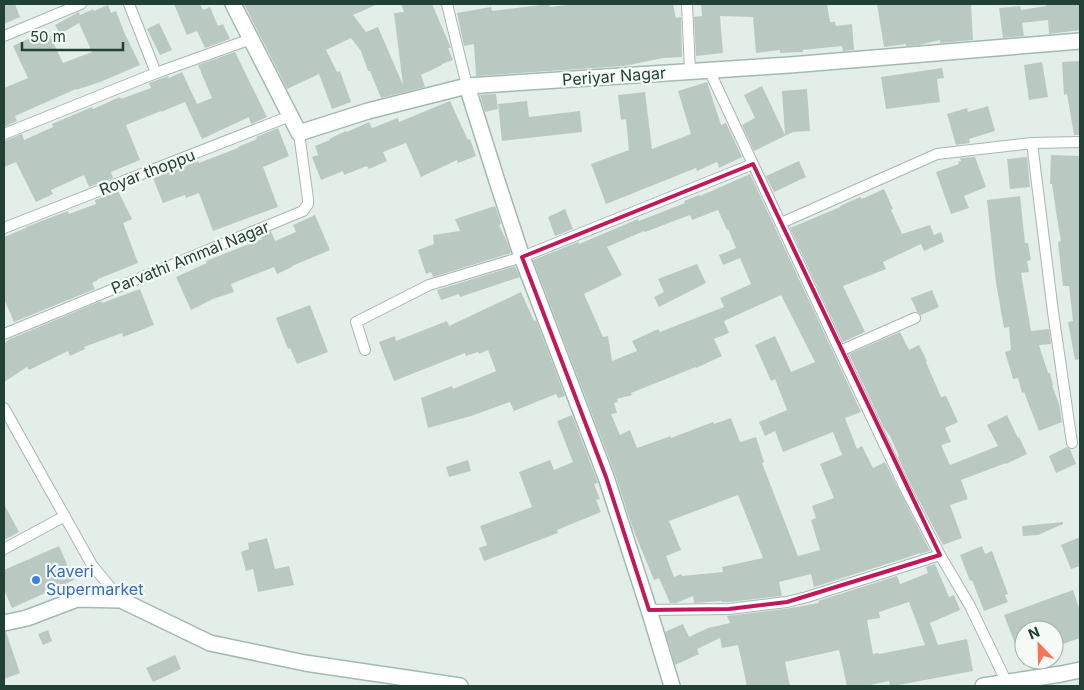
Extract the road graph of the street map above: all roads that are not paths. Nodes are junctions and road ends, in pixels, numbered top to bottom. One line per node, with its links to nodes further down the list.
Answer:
1 (81, 4): 6 (street)
2 (129, 4): 11 (street)
3 (233, 4): 7 (street)
4 (447, 4): 12 (street)
5 (687, 4): 10 (street)
6 (4, 36)
7 (251, 39): 11 (street); 13 (street)
8 (1080, 41): 9 (street, Periyar Nagar)
9 (708, 70): 10 (street, Periyar Nagar); 18 (street)
10 (690, 71): 12 (street, Periyar Nagar)
11 (156, 73): 15 (street)
12 (467, 86): 14 (street, Periyar Nagar); 21 (street)
13 (290, 116): 14 (street); 20 (street, Royar thoppu)
14 (299, 133): 23 (street, Parvathi Ammal Nagar)
15 (4, 134)
16 (1080, 142): 17 (street)
17 (1032, 143): 19 (street); 27 (street)
18 (753, 164): 19 (street); 21 (street)
19 (781, 223): 25 (street)
20 (4, 228)
21 (522, 257): 24 (street); 32 (street)
22 (915, 318): 25 (street)
23 (4, 334)
24 (365, 350)
25 (840, 351): 30 (street)
26 (4, 408): 28 (street)
27 (1072, 444)
28 (64, 516): 29 (street); 31 (street)
29 (4, 549)
30 (940, 555): 32 (street); 35 (street)
31 (121, 600): 33 (street); 36 (street)
32 (649, 610): 37 (street)
33 (4, 623)
34 (1080, 670): 35 (street)
35 (1007, 682): 38 (street)
36 (460, 686)
37 (672, 686)
38 (983, 686)

